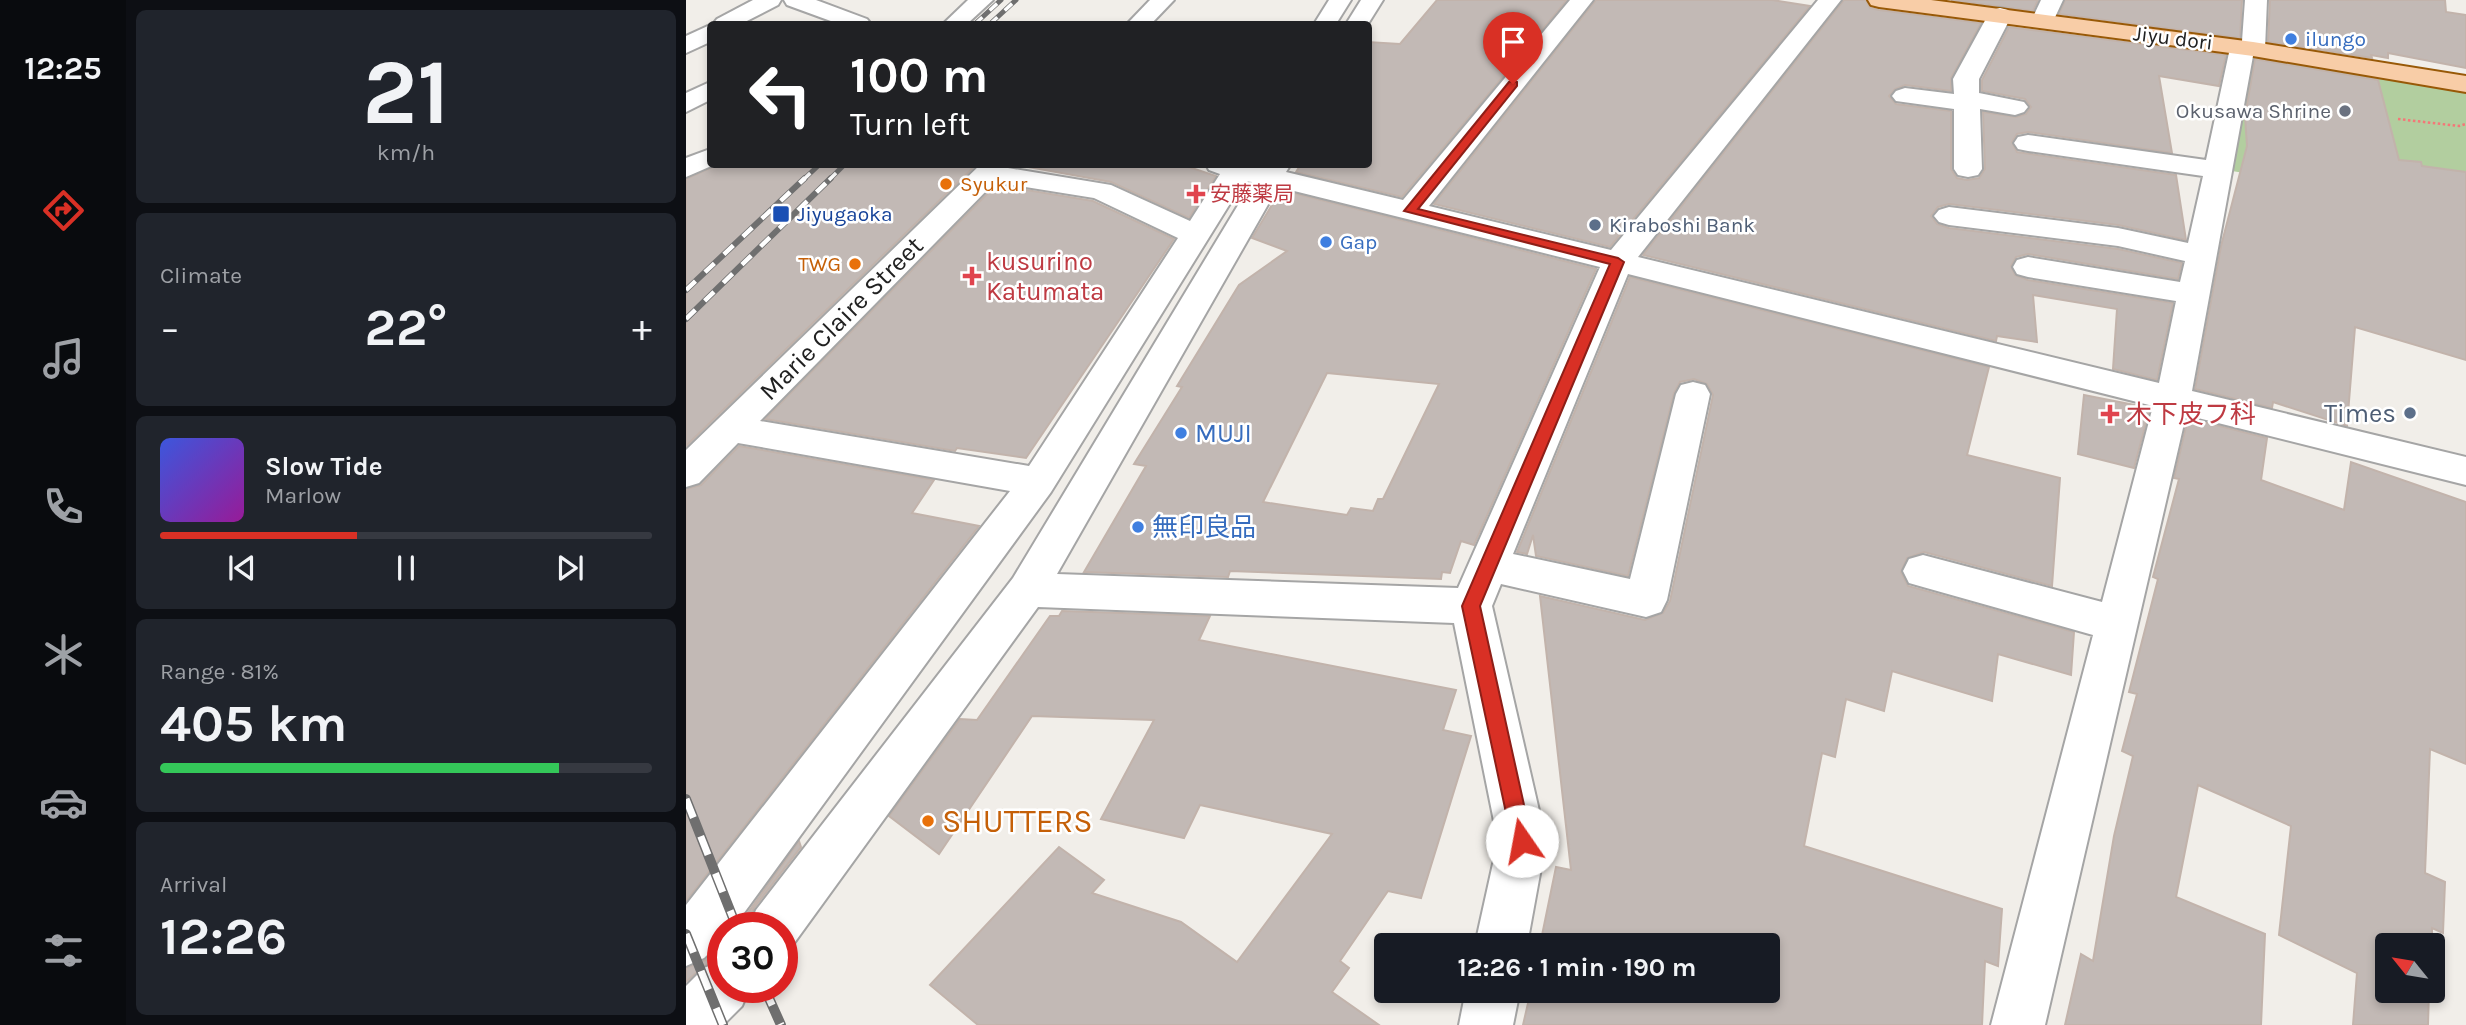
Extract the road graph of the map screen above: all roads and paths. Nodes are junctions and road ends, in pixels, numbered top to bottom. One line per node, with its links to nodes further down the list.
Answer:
1 (769, 0): 14 (street)
2 (795, 0): 13 (street)
3 (982, 0): 15 (street)
4 (1163, 0): 16 (street)
5 (1340, 0): 17 (street)
6 (1372, 0): 18 (street)
7 (1581, 0): 37 (street)
8 (1830, 0): 41 (street)
9 (1879, 0): 12 (main road, Jiyu dori)
10 (2256, 0): 21 (street)
11 (2048, 11): 12 (main road, Jiyu dori); 21 (main road, Jiyu dori)
12 (2000, 15): 25 (street)
13 (829, 20)
14 (730, 21)
15 (958, 21)
16 (1141, 21)
17 (1327, 21)
18 (1359, 21)
19 (707, 34): 20 (street)
20 (686, 46)
21 (2248, 48): 22 (main road, Jiyu dori); 36 (street)
22 (2466, 84)
23 (707, 92): 26 (street)
24 (1905, 96): 25 (street)
25 (1967, 101): 27 (street); 35 (street)
26 (686, 104)
27 (2015, 107)
28 (2398, 119): 29 (path)
29 (2466, 124)
30 (2028, 143): 36 (street)
31 (707, 158): 32 (street)
32 (686, 169)
33 (993, 169): 39 (street); 46 (street, Marie Claire Street)
34 (1249, 169): 37 (street); 39 (street); 52 (street)
35 (1968, 169)
36 (2218, 170): 40 (street)
37 (1410, 211): 41 (street)
38 (1949, 216): 40 (street)
39 (1196, 235): 49 (street)
40 (2201, 255): 43 (street)
41 (1618, 262): 45 (street); 50 (street)
42 (2028, 267): 43 (street)
43 (2193, 294): 45 (street)
44 (1693, 394): 50 (street)
45 (2173, 397): 47 (street); 54 (street)
46 (731, 429): 48 (street, Marie Claire Street); 49 (street)
47 (2466, 471)
48 (686, 473)
49 (1038, 482): 57 (street)
50 (1489, 565): 53 (street)
51 (1923, 571): 54 (street)
52 (1027, 590): 53 (street); 55 (street)
53 (1471, 606): 56 (street)
54 (2117, 624): 62 (street)
55 (786, 912)
56 (1504, 933)
57 (686, 940)
58 (707, 1003): 60 (street)
59 (1490, 1003): 61 (street)
60 (686, 1024)
61 (1486, 1025)
62 (2018, 1025)

